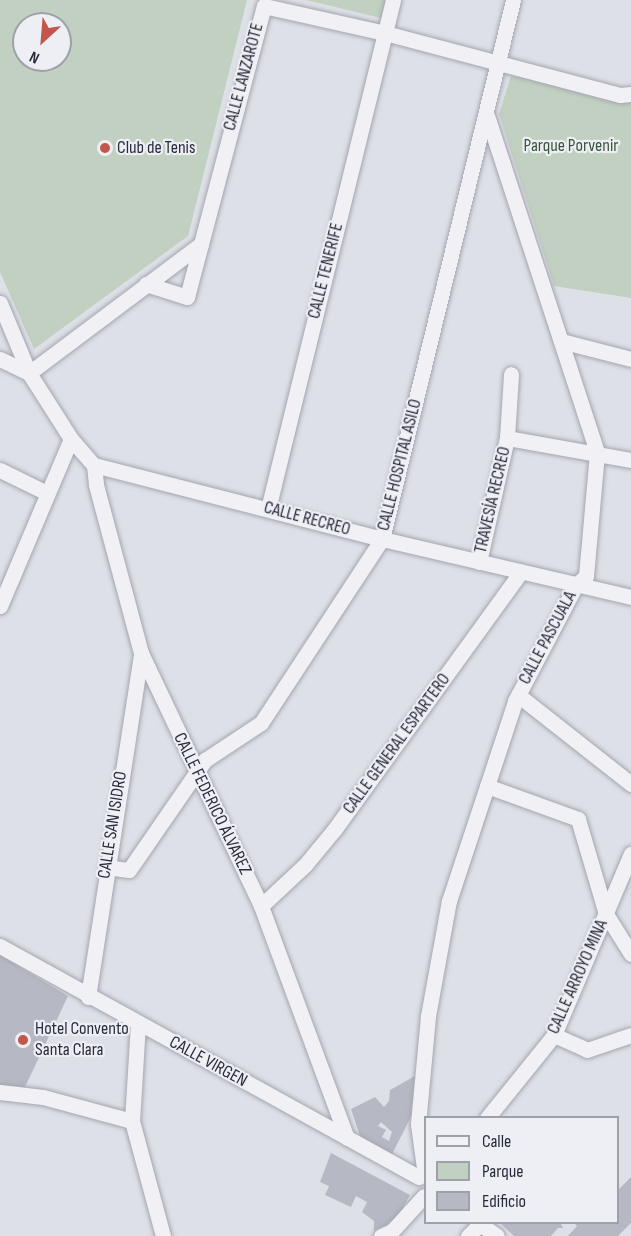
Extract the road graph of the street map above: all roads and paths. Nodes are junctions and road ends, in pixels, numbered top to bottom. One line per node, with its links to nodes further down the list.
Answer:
1 (393, 0): 3 (street, CALLE TENERIFE)
2 (513, 0): 4 (street, CALLE HOSPITAL ASILO)
3 (385, 33): 4 (street, CALLE LANZAROTE); 7 (street, CALLE LANZAROTE); 22 (street, CALLE TENERIFE)
4 (498, 65): 5 (street, CALLE LANZAROTE); 6 (street, CALLE HOSPITAL ASILO)
5 (631, 94)
6 (486, 116): 10 (street, CALLE PASCUALA); 23 (street, CALLE HOSPITAL ASILO)
7 (201, 244): 8 (street); 8 (street, CALLE LANZAROTE)
8 (146, 284): 13 (street)
9 (0, 303): 13 (street)
10 (561, 341): 12 (street); 17 (street, CALLE PASCUALA)
11 (0, 359): 13 (street)
12 (631, 359)
13 (29, 373): 16 (street)
14 (511, 374): 15 (street, TRAVESÍA RECREO)
15 (507, 438): 17 (street, TRAVESÍA RECREO); 24 (street, TRAVESÍA RECREO)
16 (71, 439): 19 (street); 21 (street)
17 (597, 452): 18 (street, TRAVESÍA RECREO); 26 (street, CALLE PASCUALA)
18 (631, 460)
19 (94, 465): 22 (street, CALLE RECREO); 29 (street, CALLE FEDERICO ÁLVAREZ)
20 (0, 470): 21 (street)
21 (47, 493): 28 (street)
22 (268, 509): 23 (street, CALLE RECREO)
23 (382, 539): 24 (street, CALLE RECREO); 31 (street, CALLE HOSPITAL ASILO)
24 (479, 562): 25 (street, CALLE RECREO)
25 (521, 572): 26 (street, CALLE RECREO); 36 (street, CALLE GENERAL ESPARTERO)
26 (576, 585): 27 (street, CALLE RECREO); 30 (street, CALLE PASCUALA)
27 (631, 597)
28 (0, 606)
29 (141, 653): 31 (street, CALLE FEDERICO ÁLVAREZ); 35 (street, CALLE SAN ISIDRO)
30 (518, 695): 32 (street); 33 (street, CALLE PASCUALA)
31 (196, 774): 35 (street, CALLE HOSPITAL ASILO); 36 (street, CALLE FEDERICO ÁLVAREZ)
32 (631, 784)
33 (487, 786): 37 (street); 48 (street, CALLE PASCUALA)
34 (631, 854): 37 (street, CALLE ARROYO MINA)
35 (106, 867): 40 (street, CALLE SAN ISIDRO)
36 (261, 906): 47 (street, CALLE FEDERICO ÁLVAREZ)
37 (606, 914): 39 (street); 42 (street, CALLE ARROYO MINA)
38 (0, 946): 40 (street, CALLE VIRGEN)
39 (631, 954)
40 (88, 997): 41 (street, CALLE VIRGEN)
41 (138, 1024): 46 (street); 47 (street, CALLE VIRGEN)
42 (554, 1035): 43 (street); 45 (street, CALLE ARROYO MINA)
43 (631, 1035)
44 (0, 1092): 46 (street)
45 (489, 1116)
46 (132, 1121): 52 (street)
47 (347, 1138): 48 (street, CALLE VIRGEN)
48 (422, 1171): 49 (street, CALLE PASCUALA)
49 (424, 1195)
50 (424, 1197): 53 (street)
51 (478, 1224): 54 (street); 55 (street)
52 (164, 1236)
53 (381, 1236)
54 (468, 1236)
55 (497, 1236)

